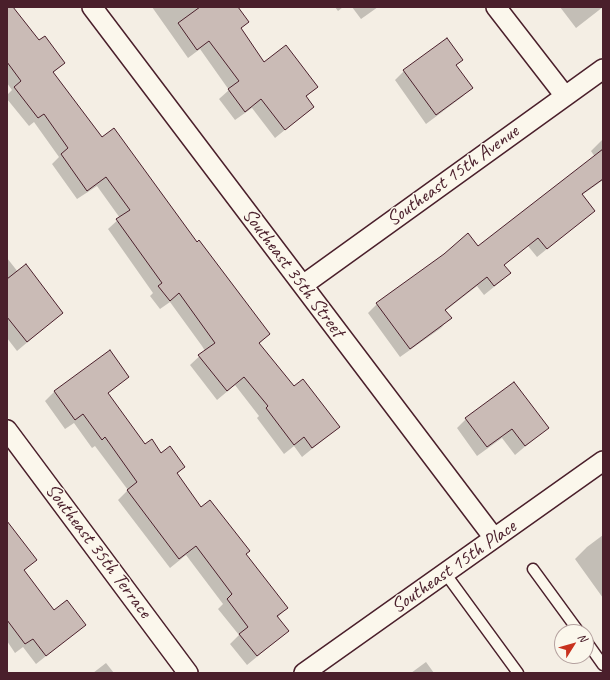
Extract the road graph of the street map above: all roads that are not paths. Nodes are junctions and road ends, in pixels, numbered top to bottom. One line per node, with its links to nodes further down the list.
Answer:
1 (92, 7): 5 (street, Southeast 35th Street)
2 (496, 7): 4 (street)
3 (603, 69): 4 (street, Southeast 15th Avenue)
4 (565, 96): 5 (street, Southeast 15th Avenue)
5 (303, 285): 8 (street, Southeast 35th Street)
6 (7, 430): 15 (street, Southeast 35th Terrace)
7 (603, 461): 8 (street, Southeast 15th Place)
8 (494, 538): 10 (street, Southeast 15th Place)
9 (533, 569): 11 (lane)
10 (445, 573): 16 (street, Southeast 15th Place); 17 (lane)
11 (573, 624)
12 (594, 653): 13 (lane)
13 (603, 665)
14 (603, 671): 18 (lane)
15 (188, 673)
16 (304, 673)
17 (518, 673)
18 (600, 673)

